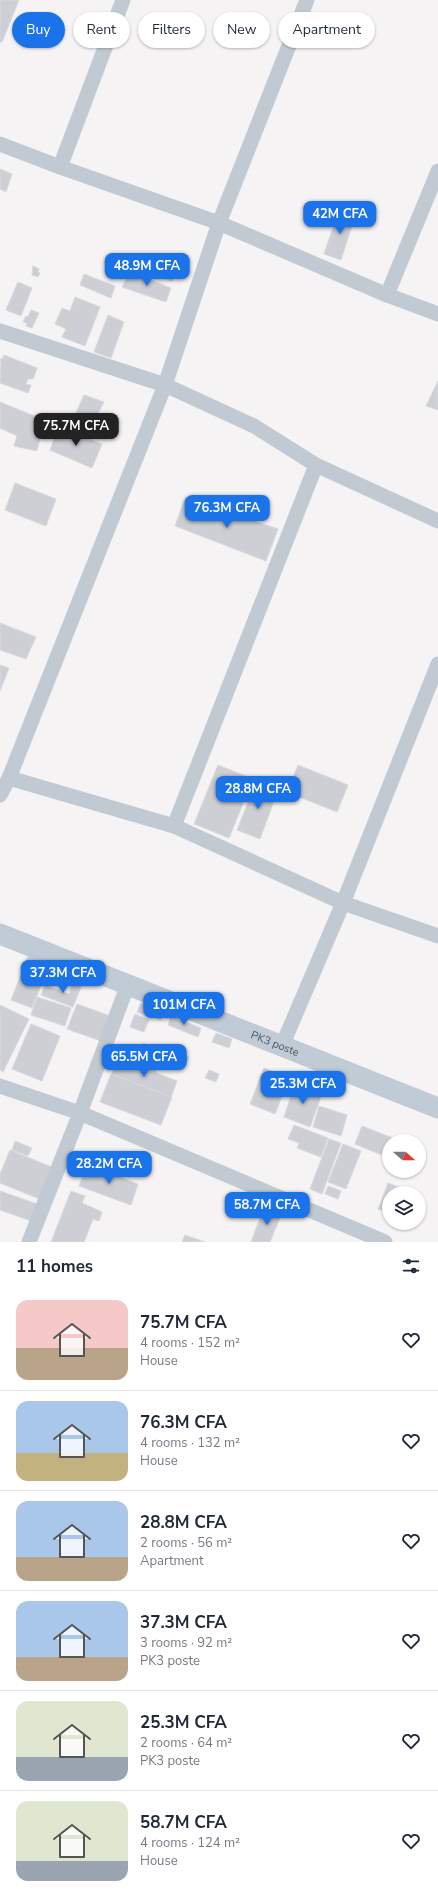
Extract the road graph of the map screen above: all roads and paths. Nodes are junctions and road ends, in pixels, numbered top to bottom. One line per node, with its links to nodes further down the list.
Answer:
1 (123, 0): 4 (street)
2 (307, 0): 6 (street)
3 (0, 144): 4 (street)
4 (60, 167): 6 (street)
5 (438, 171): 7 (street)
6 (219, 223): 7 (street); 10 (street)
7 (387, 296): 8 (street)
8 (438, 314)
9 (0, 331): 10 (street)
10 (165, 385): 11 (street); 14 (street)
11 (316, 465): 12 (street); 16 (street)
12 (438, 521)
13 (438, 664): 17 (street)
14 (9, 778): 15 (street); 16 (street)
15 (0, 795)
16 (174, 826): 17 (street)
17 (343, 902): 19 (street); 21 (street)
18 (0, 934): 20 (street, PK3 poste)
19 (438, 936)
20 (128, 984): 21 (street, PK3 poste); 24 (street)
21 (282, 1046): 23 (street, PK3 poste)
22 (0, 1086): 24 (street)
23 (438, 1108)
24 (80, 1113): 25 (street); 26 (street)
25 (29, 1242)
26 (385, 1242)

